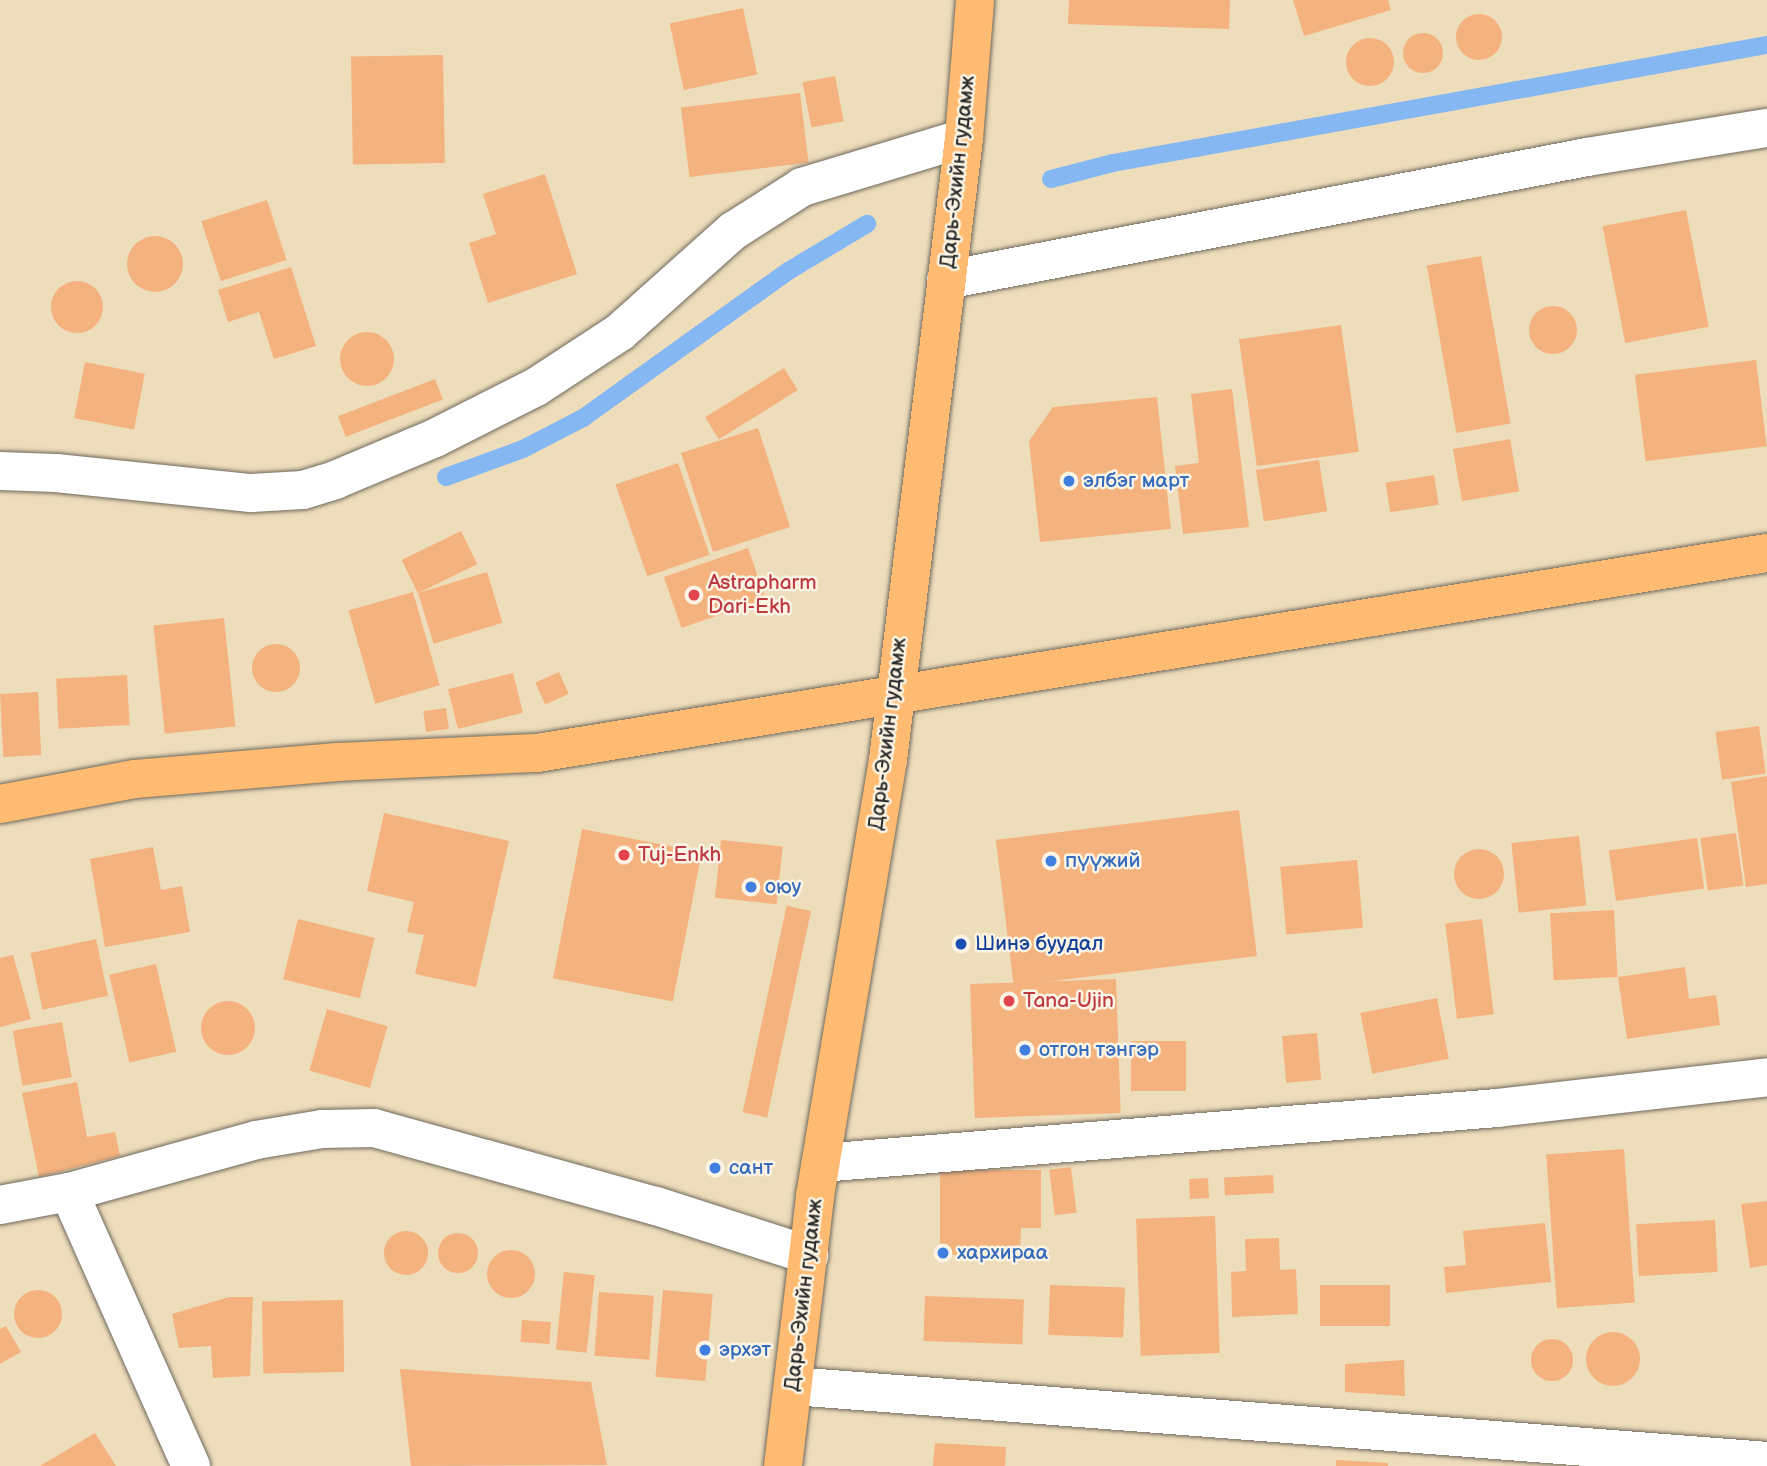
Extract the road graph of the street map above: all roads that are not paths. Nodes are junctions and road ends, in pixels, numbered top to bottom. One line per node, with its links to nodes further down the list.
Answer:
1 (975, 0): 3 (main road, Дарь-Эхийн гудамж)
2 (1767, 128): 4 (street)
3 (964, 138): 4 (main road, Дарь-Эхийн гудамж); 5 (street)
4 (946, 280): 7 (main road, Дарь-Эхийн гудамж)
5 (0, 471)
6 (1767, 553): 7 (main road)
7 (895, 691): 8 (main road); 10 (main road, Дарь-Эхийн гудамж)
8 (0, 804)
9 (1767, 1077): 10 (street)
10 (821, 1163): 13 (main road, Дарь-Эхийн гудамж)
11 (69, 1192): 12 (street); 13 (street); 16 (street)
12 (0, 1205)
13 (809, 1255): 14 (main road, Дарь-Эхийн гудамж)
14 (793, 1386): 15 (street); 17 (main road, Дарь-Эхийн гудамж)
15 (1767, 1461)
16 (191, 1466)
17 (783, 1466)

